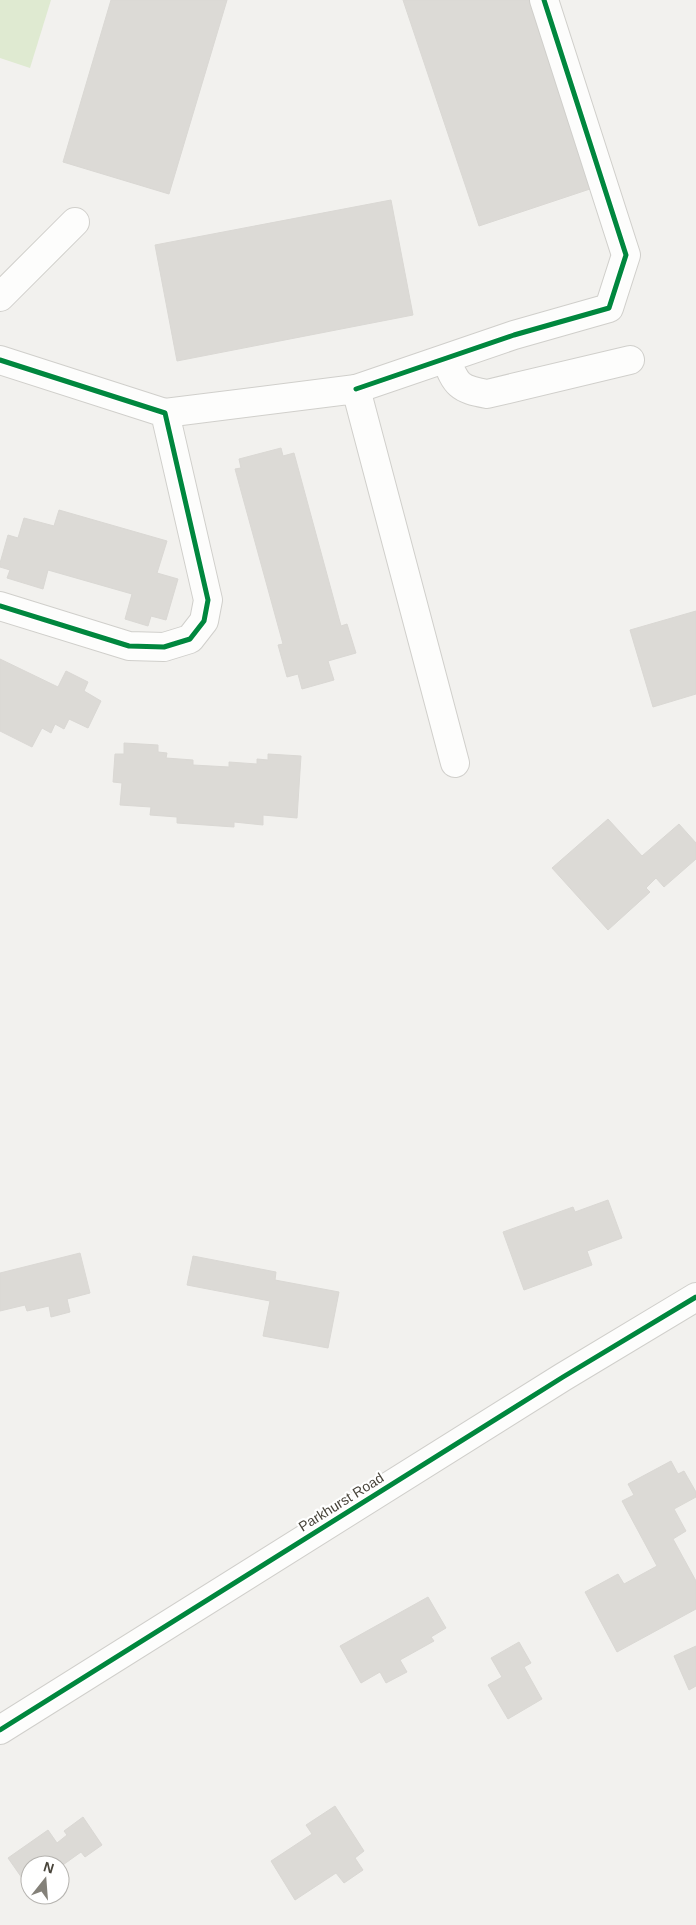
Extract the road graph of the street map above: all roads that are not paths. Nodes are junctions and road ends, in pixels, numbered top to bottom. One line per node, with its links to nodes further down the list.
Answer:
1 (544, 0): 4 (street)
2 (75, 222): 3 (street)
3 (0, 296)
4 (446, 359): 6 (street); 7 (street)
5 (0, 360): 8 (street)
6 (630, 360)
7 (356, 389): 8 (street); 10 (street)
8 (165, 413): 9 (street)
9 (0, 606)
10 (455, 763)
11 (696, 1297): 12 (street, Parkhurst Road)
12 (0, 1730)

